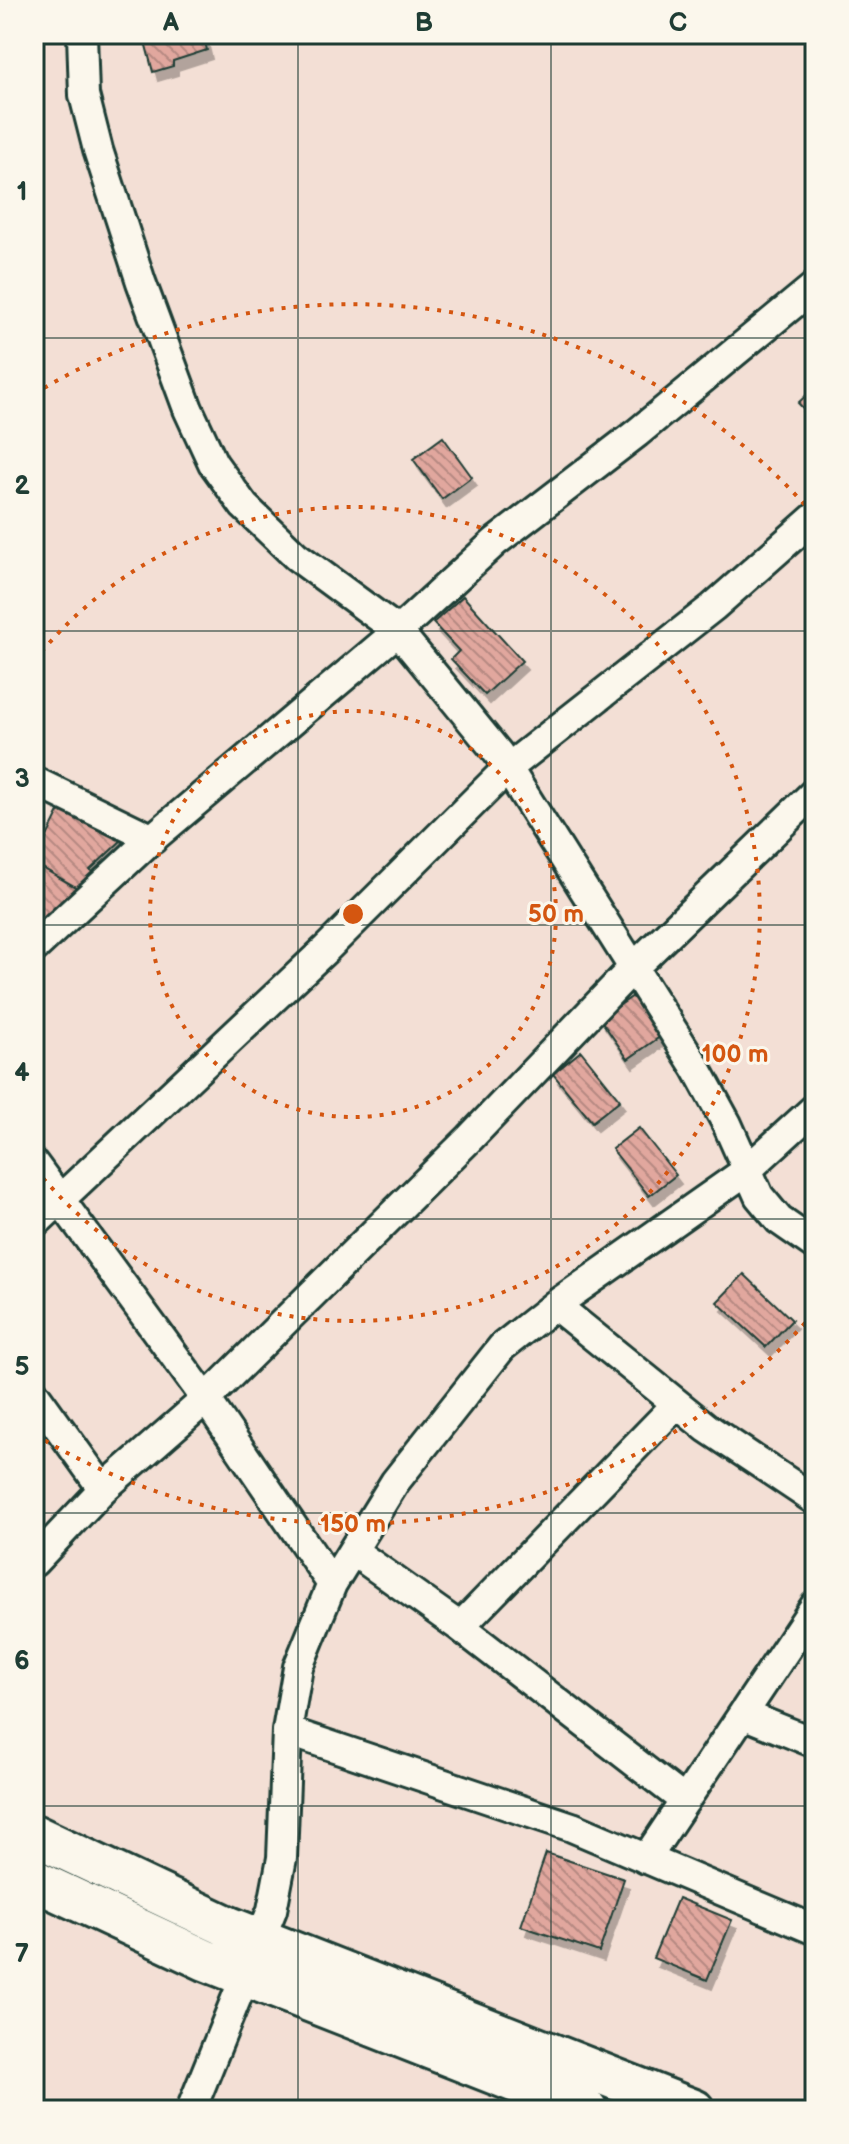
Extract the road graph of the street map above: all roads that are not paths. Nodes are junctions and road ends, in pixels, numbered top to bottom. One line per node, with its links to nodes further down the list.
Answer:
1 (82, 34): 4 (street)
2 (815, 286): 4 (street)
3 (815, 517): 5 (street)
4 (398, 631): 5 (street); 8 (street)
5 (508, 768): 10 (street); 14 (street)
6 (34, 781): 8 (street)
7 (815, 792): 10 (street)
8 (153, 839): 9 (street)
9 (37, 940)
10 (633, 968): 13 (street); 19 (street)
11 (815, 1108): 13 (street)
12 (34, 1164): 14 (street)
13 (746, 1171): 16 (street); 17 (street)
14 (59, 1202): 15 (street); 19 (street)
15 (34, 1224)
16 (815, 1245)
17 (555, 1305): 20 (street); 23 (street)
18 (34, 1393): 21 (street)
19 (206, 1399): 21 (street); 25 (street)
20 (676, 1405): 22 (street); 27 (street)
21 (103, 1489): 24 (street)
22 (815, 1500)
23 (353, 1551): 25 (street); 27 (street)
24 (34, 1562)
25 (332, 1584): 29 (street)
26 (815, 1606): 28 (street)
27 (460, 1627): 31 (street)
28 (743, 1714): 30 (street); 31 (street)
29 (287, 1731): 33 (street); 36 (street)
30 (815, 1743)
31 (685, 1801): 33 (street)
32 (34, 1835): 36 (street)
33 (646, 1859): 35 (street)
34 (34, 1880): 37 (street)
35 (815, 1930)
36 (261, 1939): 37 (street); 40 (street)
37 (246, 1976): 38 (street); 39 (street)
38 (191, 2110)
39 (587, 2110)
40 (694, 2110)

